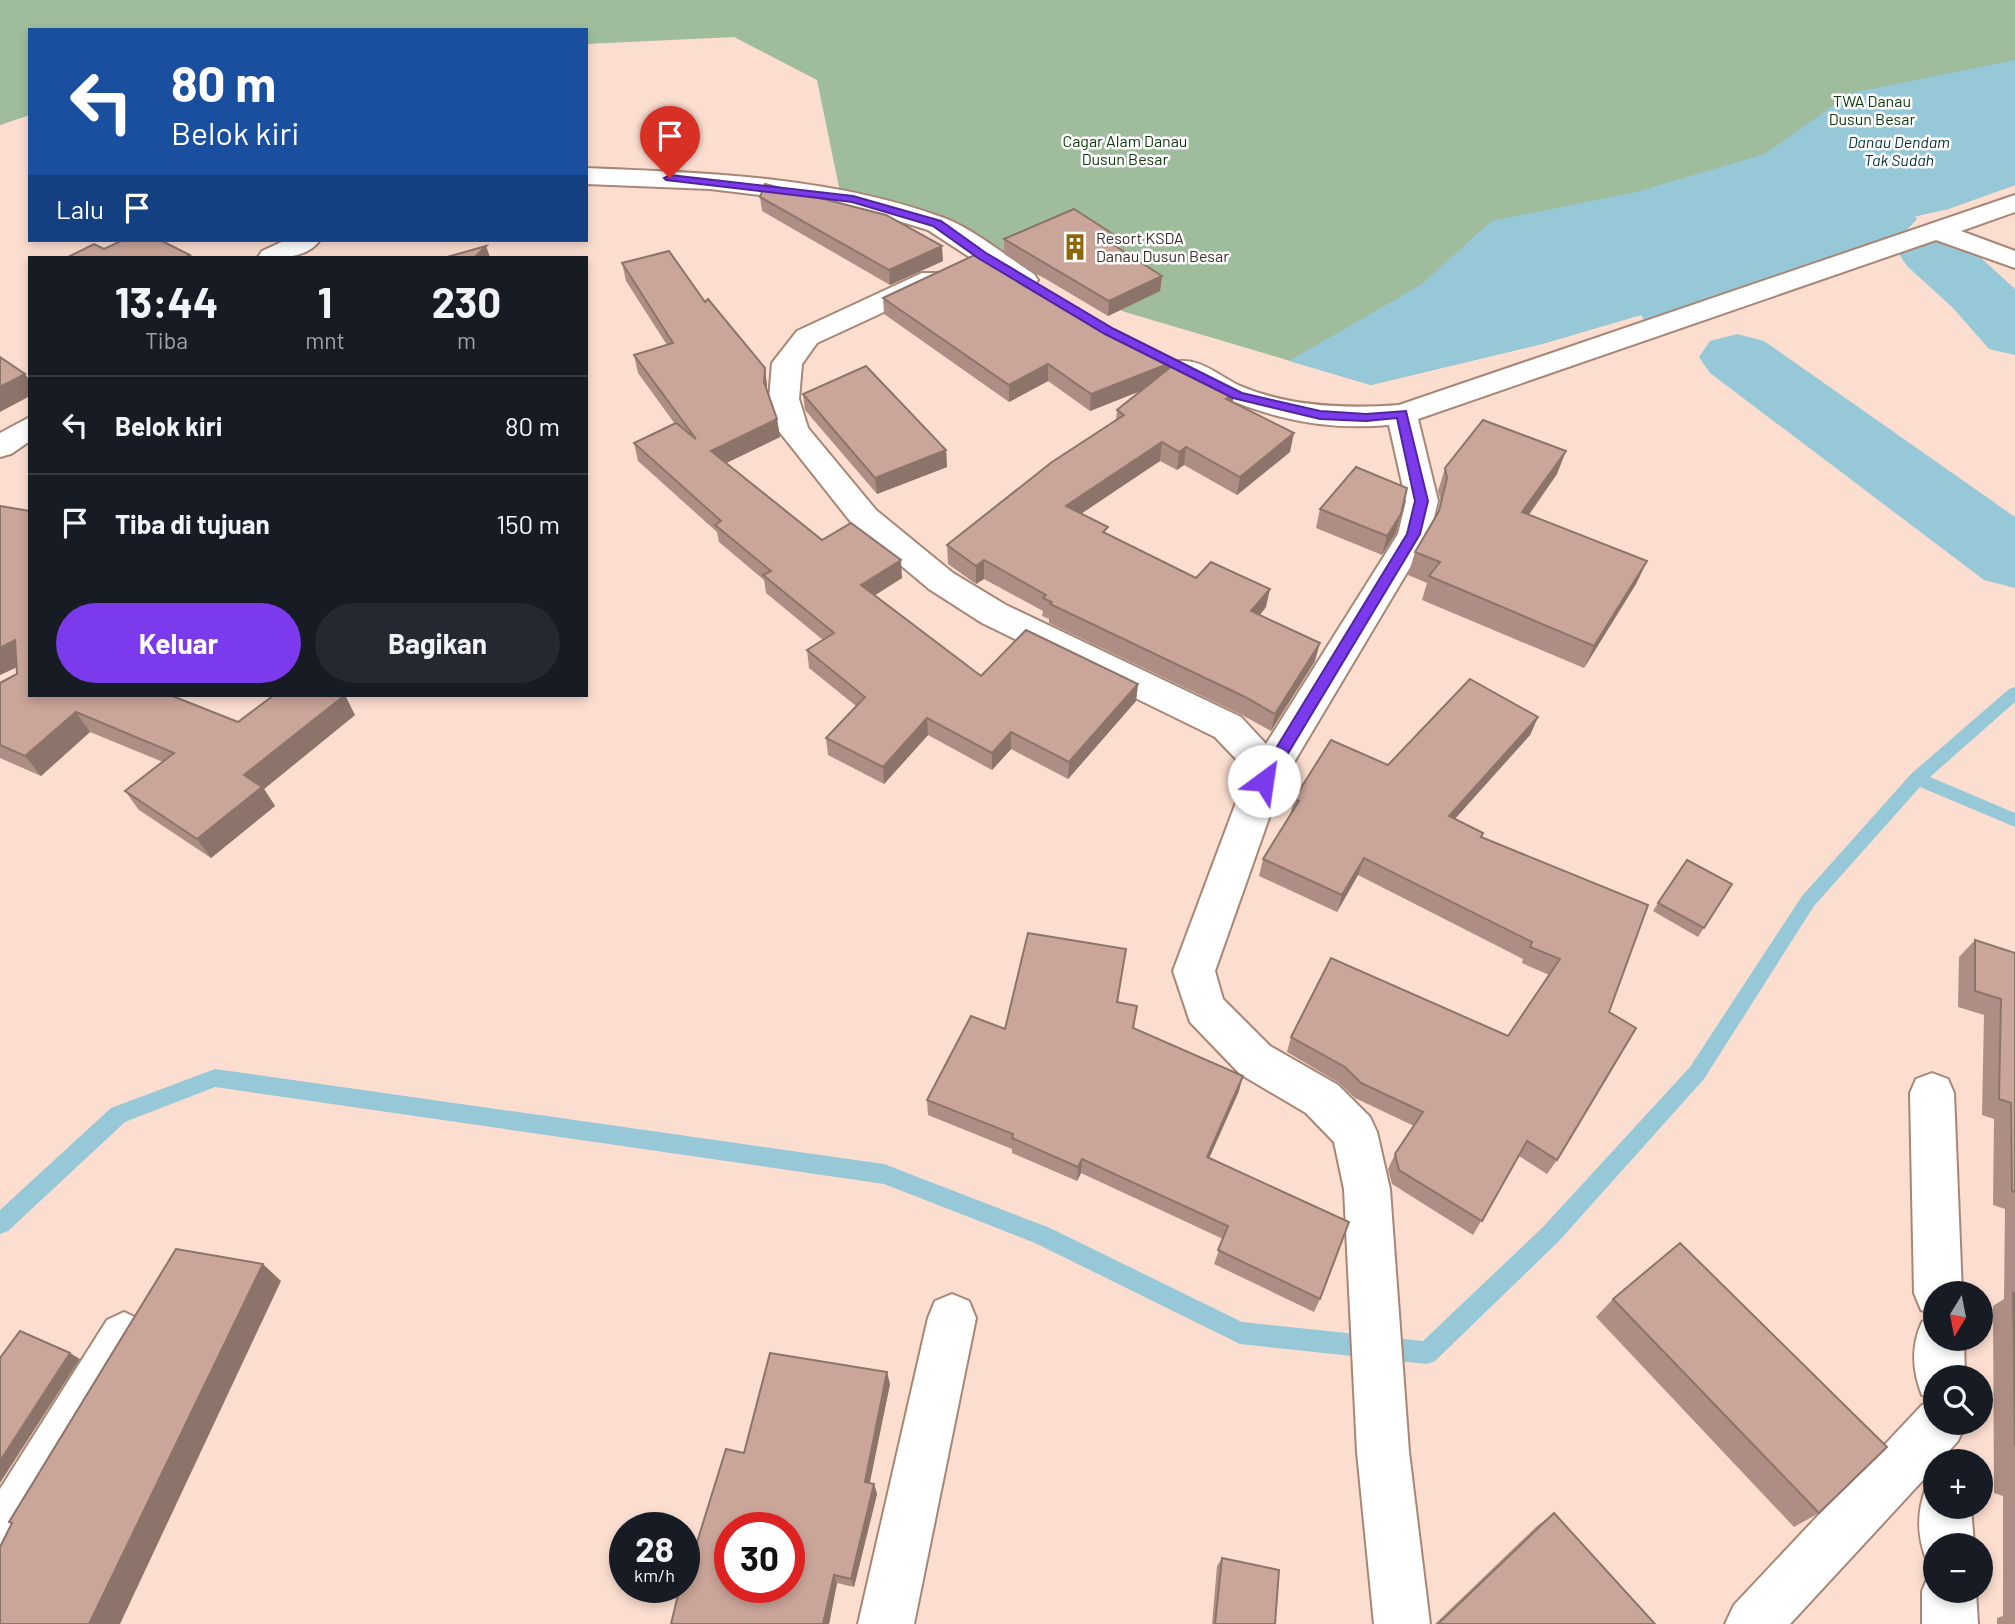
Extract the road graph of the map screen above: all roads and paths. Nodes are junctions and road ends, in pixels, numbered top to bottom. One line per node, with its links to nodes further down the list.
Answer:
1 (588, 176): 5 (street)
2 (2001, 212): 3 (street)
3 (1948, 231): 7 (street); 10 (street)
4 (303, 242): 6 (street)
5 (982, 255): 8 (street); 13 (street)
6 (274, 256)
7 (2010, 258)
8 (1052, 297)
9 (1156, 354): 10 (street)
10 (1402, 414): 13 (street)
11 (28, 428): 12 (street)
12 (0, 447)
13 (1264, 781): 22 (street)
14 (1932, 1093): 15 (street)
15 (1938, 1281)
16 (150, 1296): 19 (street)
17 (952, 1318): 21 (street)
18 (1930, 1435): 23 (street)
19 (0, 1538)
20 (1949, 1603): 24 (street)
21 (886, 1624)
22 (1402, 1624)
23 (1753, 1624)
24 (1950, 1624)

